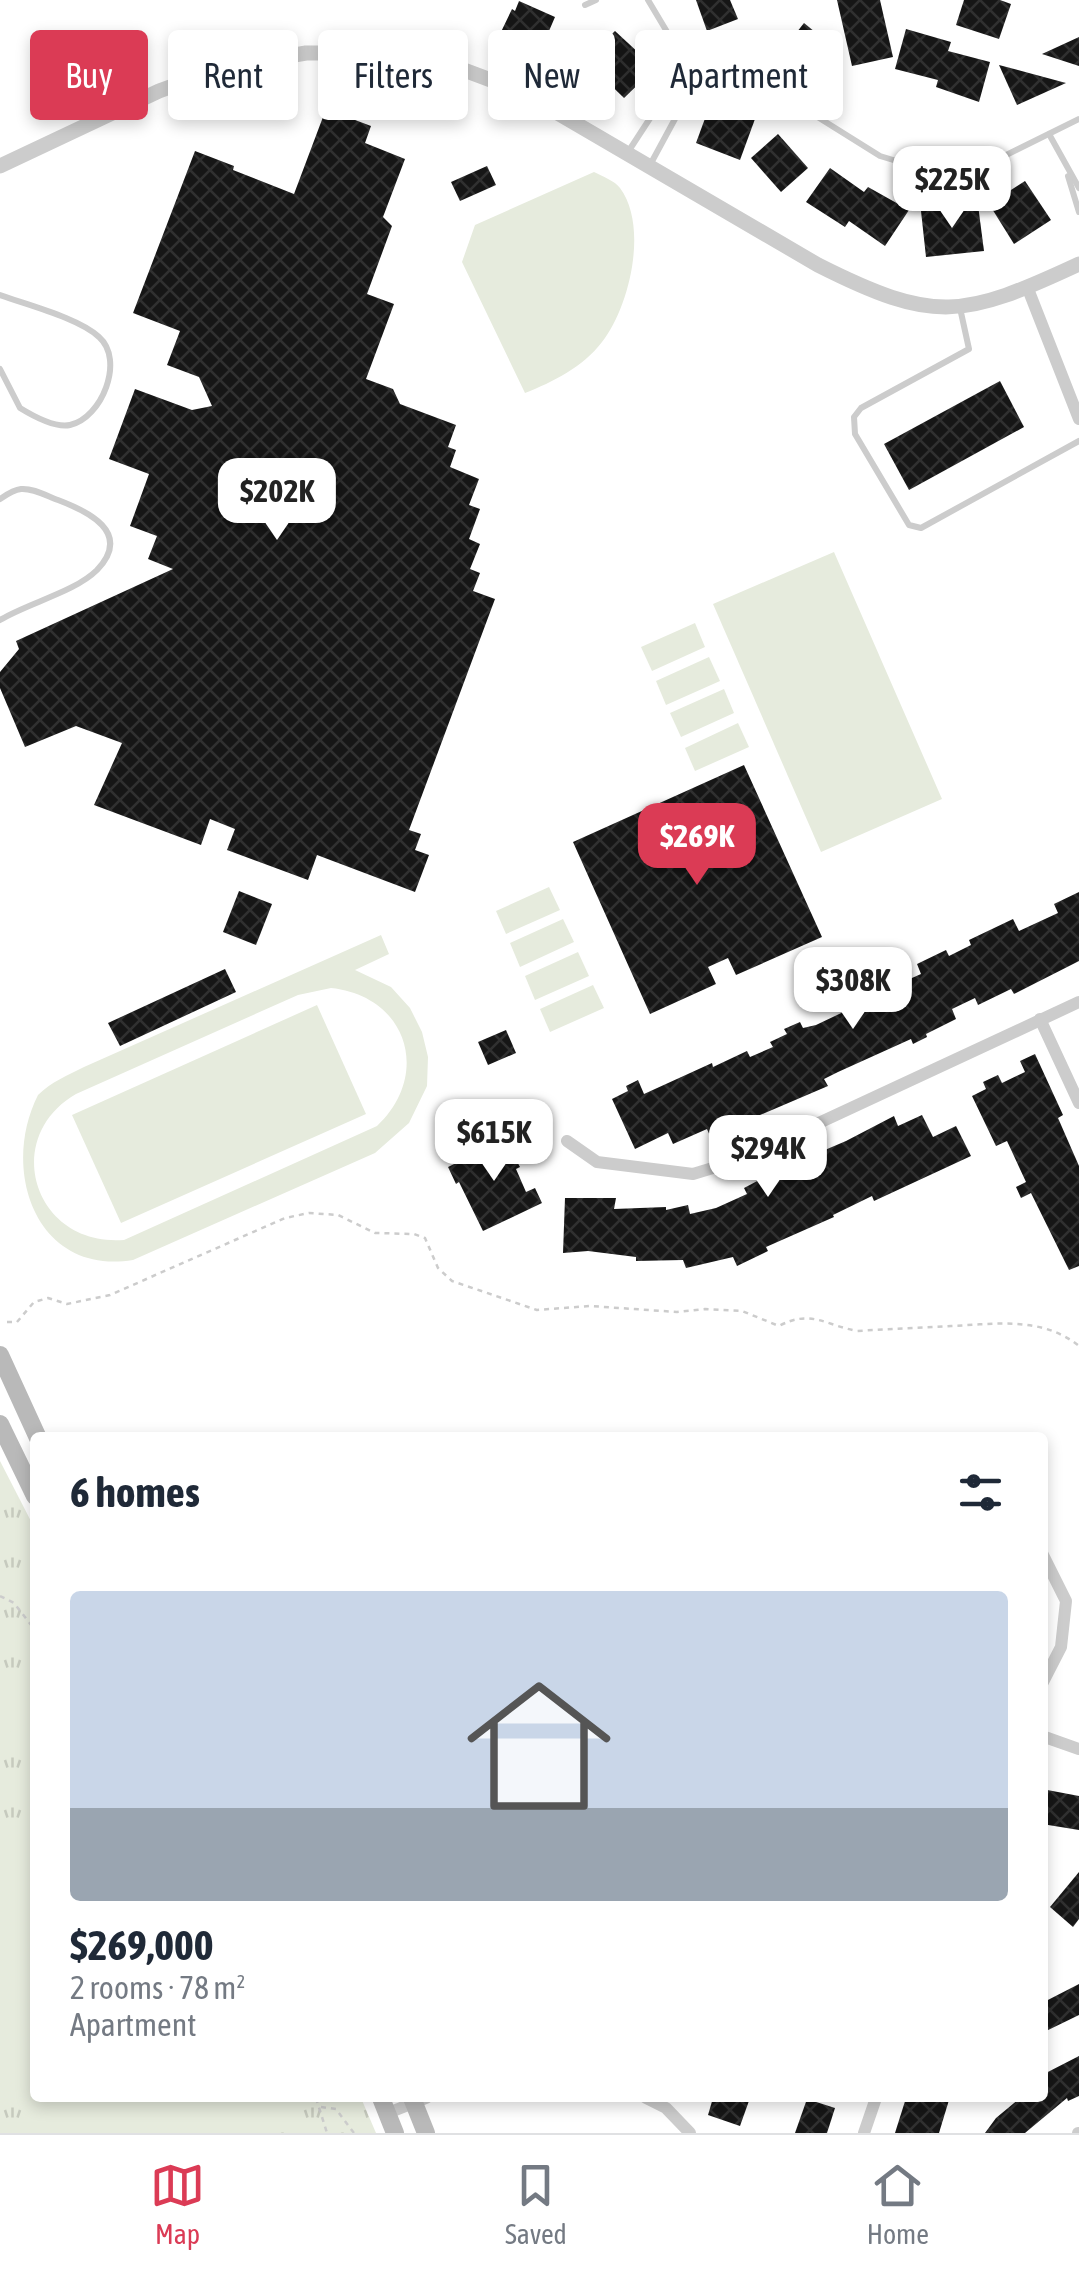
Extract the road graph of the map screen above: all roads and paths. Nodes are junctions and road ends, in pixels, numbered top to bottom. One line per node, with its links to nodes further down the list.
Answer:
1 (596, 0): 3 (lane)
2 (648, 0): 4 (lane)
3 (584, 5)
4 (666, 30)
5 (1079, 119): 9 (lane)
6 (649, 120): 10 (lane)
7 (674, 120): 13 (lane)
8 (822, 120): 9 (lane)
9 (1049, 134): 11 (lane)
10 (628, 154): 12 (street); 13 (street)
11 (1064, 165): 14 (lane); 15 (lane)
12 (0, 166)
13 (649, 166): 19 (street)
14 (1079, 188)
15 (1079, 212)
16 (1078, 262): 17 (street)
17 (1028, 289): 19 (street); 21 (street)
18 (0, 294): 20 (lane)
19 (960, 308): 22 (lane)
20 (0, 369)
21 (1079, 419)
22 (1079, 441)
23 (0, 500): 24 (lane)
24 (0, 620)
25 (1079, 1002): 26 (street)
26 (1040, 1019): 27 (street); 28 (street)
27 (1079, 1103)
28 (567, 1140)
29 (6, 1322): 30 (path)
30 (1079, 1346)
31 (0, 1356): 33 (main road)
32 (0, 1424): 34 (main road)
33 (35, 1432)
34 (30, 1486)
35 (1048, 1565): 38 (street)
36 (0, 1596): 37 (path)
37 (30, 1624)
38 (1048, 1672)
39 (1048, 1738): 40 (street)
40 (1079, 1749)
41 (318, 2102): 46 (path)
42 (418, 2102): 50 (main road)
43 (875, 2102): 52 (street)
44 (668, 2103): 51 (street)
45 (384, 2105): 49 (main road)
46 (320, 2107): 47 (path); 48 (path)
47 (328, 2133)
48 (354, 2133)
49 (395, 2133)
50 (426, 2133)
51 (690, 2133)
52 (864, 2133)

